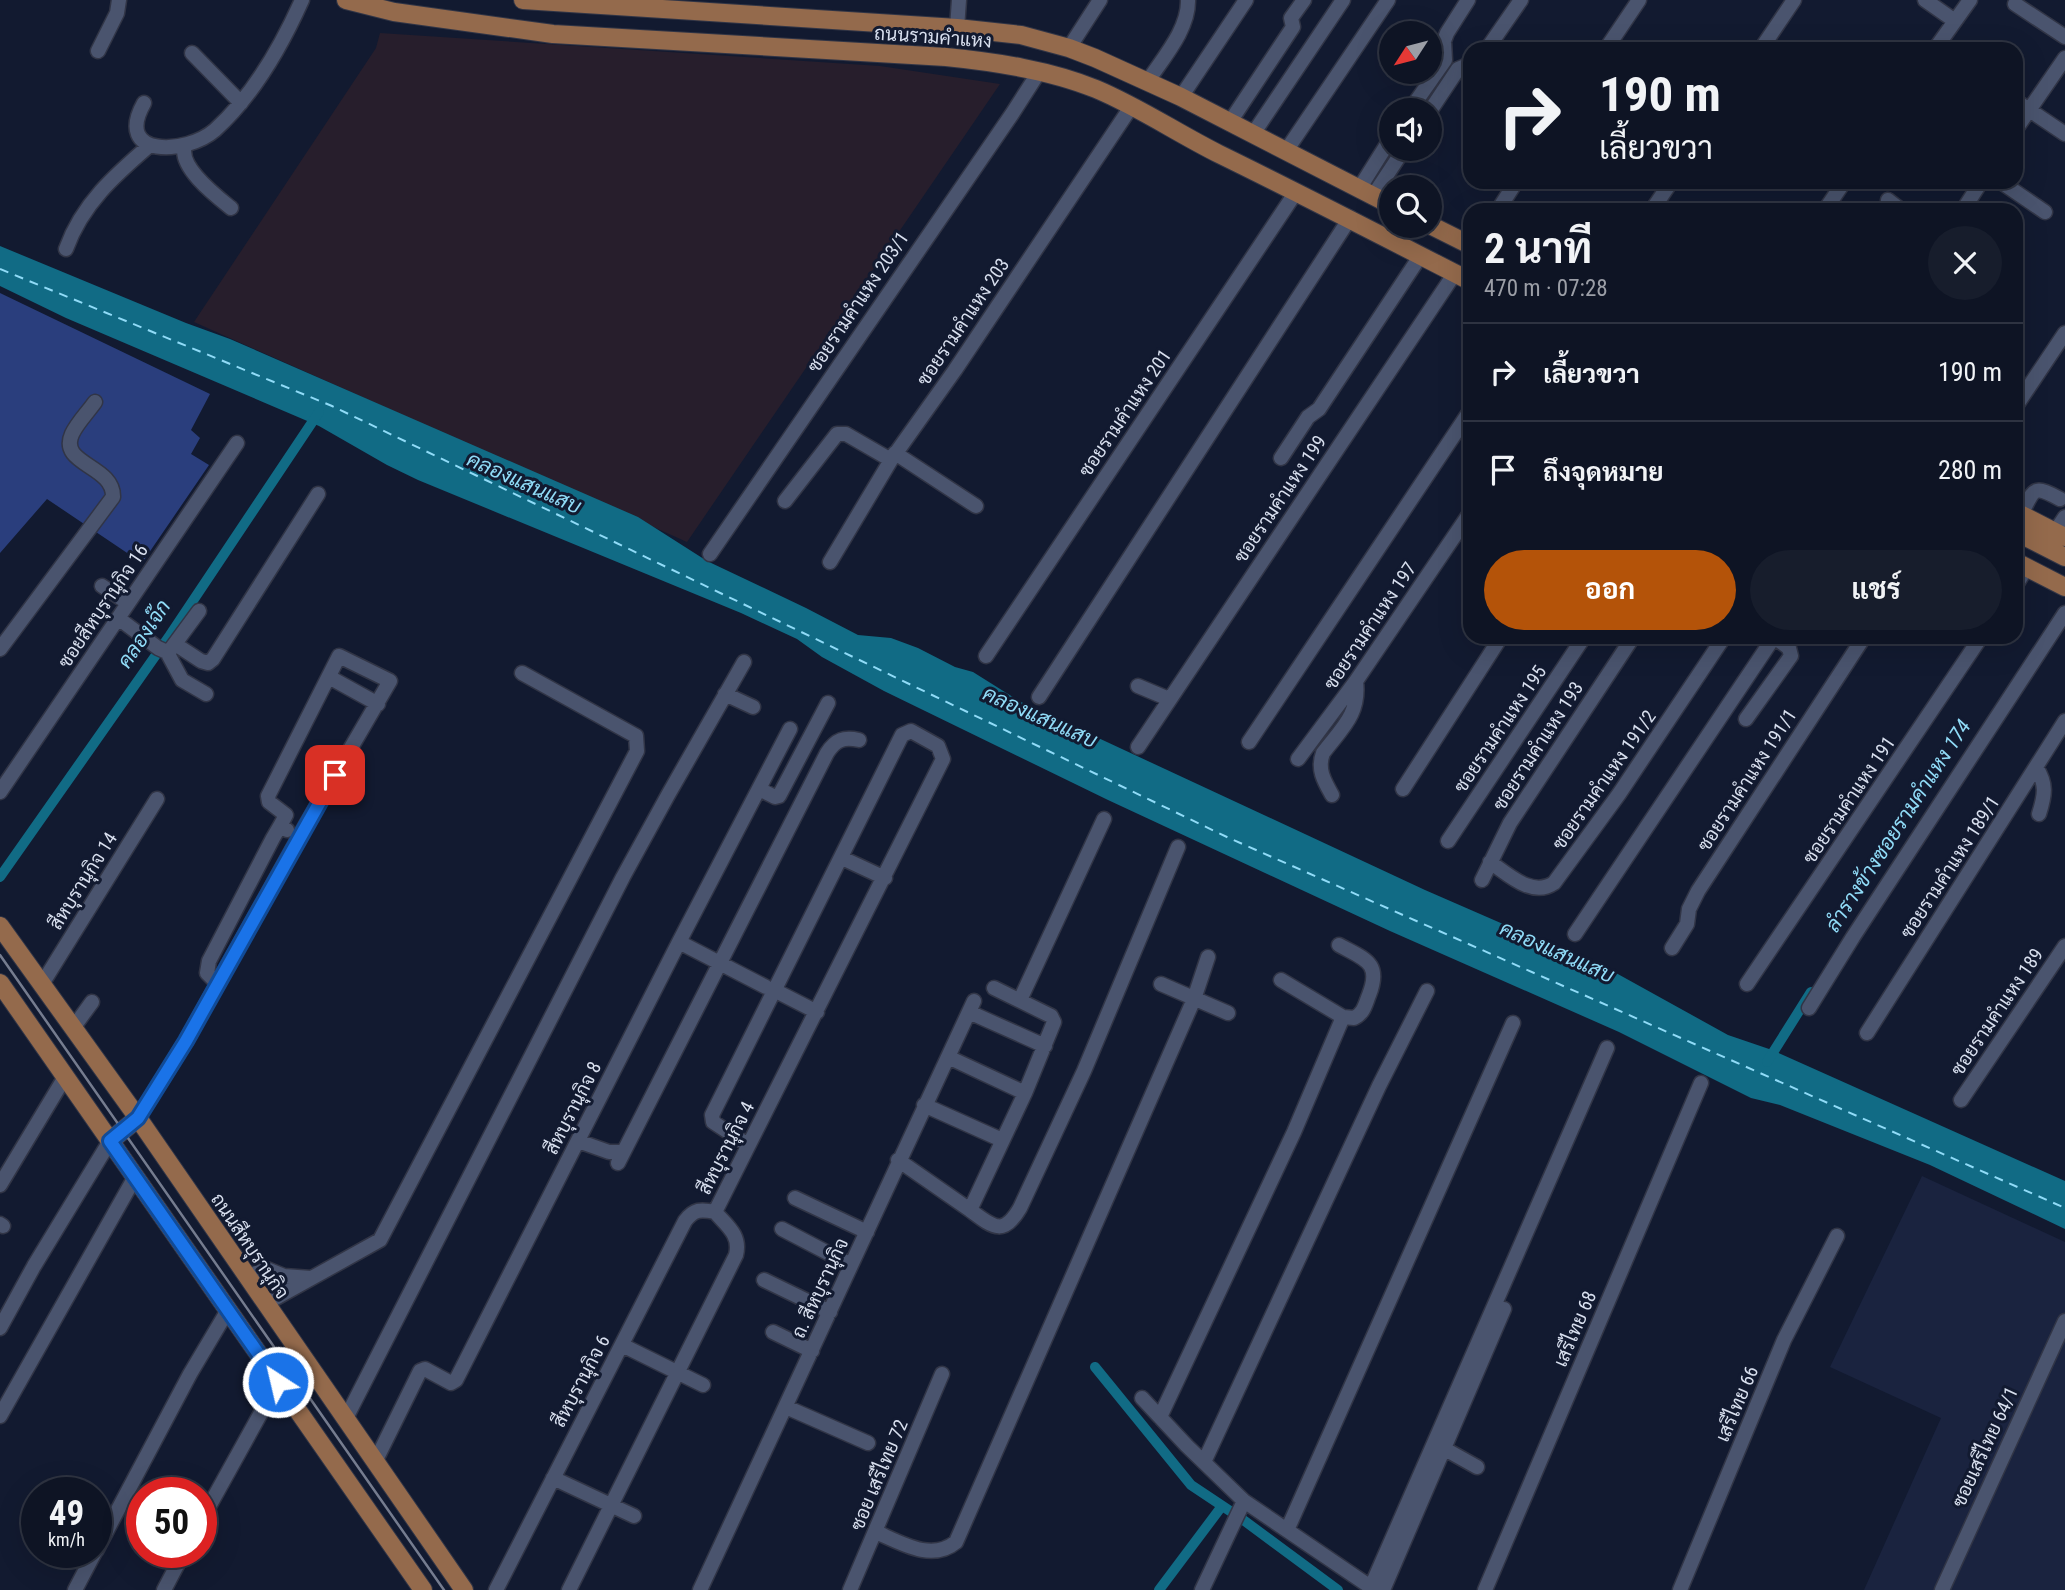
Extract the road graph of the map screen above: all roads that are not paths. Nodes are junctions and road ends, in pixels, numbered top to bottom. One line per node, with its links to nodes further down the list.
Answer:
1 (119, 0): 29 (street)
2 (302, 0): 41 (street)
3 (523, 0): 19 (main road, ถนนรามคำแหง)
4 (959, 0): 22 (street)
5 (1100, 0): 28 (street)
6 (1188, 0): 36 (street)
7 (1246, 0): 37 (street)
8 (1304, 0): 47 (street)
9 (1343, 0): 48 (street)
10 (1388, 0): 52 (street)
11 (1468, 0): 32 (street)
12 (1521, 0): 24 (street)
13 (1639, 0): 25 (street)
14 (1794, 0): 26 (street)
15 (1925, 0): 21 (street)
16 (1970, 0): 21 (street)
17 (346, 1): 35 (main road, ถนนรามคำแหง)
18 (2015, 4): 23 (street)
19 (669, 5): 20 (main road, ถนนรามคำแหง)
20 (692, 6): 22 (main road, ถนนรามคำแหง)
21 (1955, 21): 27 (street)
22 (957, 28): 28 (main road, ถนนรามคำแหง)
23 (2065, 37)
24 (1492, 42)
25 (1611, 42)
26 (1765, 42)
27 (1940, 42)
28 (1069, 48): 36 (main road, ถนนรามคำแหง)
29 (98, 51)
30 (192, 53): 41 (street)
31 (2065, 58): 44 (street)
32 (1445, 60): 33 (street); 38 (street)
33 (1463, 66)
34 (1463, 67): 39 (street)
35 (1034, 71): 43 (main road, ถนนรามคำแหง); 45 (street, ซอยรามคำแหง 203/1)
36 (1149, 81): 37 (main road, ถนนรามคำแหง)
37 (1181, 97): 47 (main road, ถนนรามคำแหง)
38 (1418, 98)
39 (1440, 98)
40 (144, 103): 50 (street)
41 (241, 103): 51 (street)
42 (2023, 106): 44 (street)
43 (1131, 107): 57 (main road, ถนนรามคำแหง); 75 (street, ซอยรามคำแหง 203)
44 (2029, 110): 46 (street); 49 (street)
45 (1009, 112): 56 (street, ซอยรามคำแหง 203/1); 87 (street, ซอยรามคำแหง 203/1)
46 (2023, 119)
47 (1230, 122): 48 (main road, ถนนรามคำแหง)
48 (1253, 134): 52 (main road, ถนนรามคำแหง)
49 (2065, 134)
50 (149, 145): 51 (street); 67 (street)
51 (184, 146): 62 (street)
52 (1286, 151): 58 (main road, ถนนรามคำแหง)
53 (1380, 161): 58 (street)
54 (1393, 161): 58 (street)
55 (2011, 189): 63 (street)
56 (947, 192)
57 (1296, 192): 64 (main road, ถนนรามคำแหง); 108 (street, ซอยรามคำแหง 201)
58 (1366, 192): 59 (main road, ถนนรามคำแหง)
59 (1379, 199)
60 (1888, 200): 61 (street)
61 (1892, 203)
62 (231, 208)
63 (2045, 212)
64 (1350, 218): 68 (main road, ถนนรามคำแหง); 116 (street)
65 (1442, 231): 66 (main road)
66 (1463, 242)
67 (66, 249)
68 (1421, 255): 69 (main road, ถนนรามคำแหง); 76 (street)
69 (1462, 277): 117 (street, ซอยรามคำแหง 199)
70 (2065, 333): 71 (street)
71 (2023, 396)
72 (95, 402): 107 (street)
73 (1463, 421): 125 (street)
74 (237, 443): 94 (street, ซอยสีหบุรานุกิจ 16)
75 (893, 457): 79 (street); 80 (street); 89 (street, ซอยรามคำแหง 203)
76 (1281, 458)
77 (318, 494): 106 (street)
78 (2060, 499): 81 (street)
79 (785, 501)
80 (976, 506)
81 (2023, 509)
82 (2023, 520): 85 (main road)
83 (1463, 523): 112 (street, ซอยรามคำแหง 197)
84 (2023, 523): 88 (main road)
85 (2062, 529)
86 (2023, 549): 91 (main road)
87 (710, 554)
88 (2065, 557)
89 (830, 562)
90 (2023, 566): 93 (main road)
91 (2065, 570)
92 (102, 586): 94 (street)
93 (2065, 587)
94 (128, 603): 97 (street, ซอยสีหบุรานุกิจ 16)
95 (199, 611): 106 (street)
96 (2065, 613): 164 (street)
97 (118, 618): 106 (street); 131 (street, ซอยสีหบุรานุกิจ 16)
98 (1496, 644): 130 (street)
99 (1579, 644): 138 (street, ซอยรามคำแหง 195)
100 (1628, 644): 141 (street, ซอยรามคำแหง 193)
101 (1719, 644): 141 (street, ซอยรามคำแหง 191/2)
102 (1769, 644): 145 (street)
103 (1784, 644): 121 (street)
104 (1859, 644): 149 (street, ซอยรามคำแหง 191/1)
105 (1976, 644): 156 (street, ซอยรามคำแหง 191)
106 (171, 648): 114 (street)
107 (0, 649)
108 (986, 656)
109 (744, 662): 115 (street)
110 (522, 673): 195 (street)
111 (329, 677): 119 (street); 119 (street); 136 (street)
112 (1356, 681): 127 (street, ซอยรามคำแหง 197); 132 (street)
113 (1138, 687): 117 (street)
114 (206, 694)
115 (725, 694): 120 (street); 214 (street)
116 (1039, 697)
117 (1169, 699): 126 (street, ซอยรามคำแหง 199)
118 (828, 703): 129 (street)
119 (378, 704): 137 (street)
120 (753, 707)
121 (1746, 719)
122 (2065, 721): 128 (street, ซอยรามคำแหง 189/1)
123 (790, 729): 129 (street, สีหบุรานุกิจ 8)
124 (859, 740): 151 (street)
125 (1249, 742)
126 (1138, 747)
127 (1298, 759)
128 (2036, 767): 134 (street); 170 (street, ซอยรามคำแหง 189/1)
129 (758, 789): 146 (street, สีหบุรานุกิจ 8)
130 (1403, 789)
131 (0, 792)
132 (1332, 795)
133 (157, 799): 154 (street, สีหบุรานุกิจ 14)
134 (2039, 814)
135 (1104, 819): 162 (street)
136 (280, 826): 137 (street); 153 (street)
137 (299, 838): 153 (street)
138 (1448, 841)
139 (1178, 847): 188 (street)
140 (842, 858): 142 (street); 142 (street, สีหบุรานุกิจ 4); 159 (street)
141 (1490, 862): 143 (street, ซอยรามคำแหง 193)
142 (885, 878): 165 (street, สีหบุรานุกิจ 4)
143 (1482, 880)
144 (0, 926): 154 (main road, ถนนสีหบุรานุกิจ)
145 (1575, 934)
146 (679, 942): 151 (street); 182 (street, สีหบุรานุกิจ 8)
147 (1339, 945): 167 (street)
148 (2065, 946): 177 (street, ซอยรามคำแหง 189)
149 (1672, 948)
150 (1208, 957): 161 (street)
151 (719, 964): 159 (street); 182 (street)
152 (1281, 980): 167 (street)
153 (217, 983): 179 (street)
154 (42, 984): 169 (main road, ถนนสีหบุรานุกิจ)
155 (1161, 984): 161 (street)
156 (1747, 984)
157 (1, 988): 174 (main road)
158 (994, 988): 162 (street)
159 (770, 989): 165 (street); 183 (street)
160 (1427, 991): 219 (street)
161 (1194, 999): 166 (street); 228 (street)
162 (1020, 1000): 171 (street)
163 (92, 1002): 169 (street)
164 (1809, 1008)
165 (817, 1012): 183 (street, สีหบุรานุกิจ 4)
166 (1228, 1013)
167 (1343, 1017): 213 (street)
168 (1513, 1023): 227 (street)
169 (73, 1028): 179 (main road, ถนนสีหบุรานุกิจ)
170 (1867, 1032)
171 (1045, 1046): 173 (street, ถ. สีหบุรานุกิจ); 176 (street)
172 (1607, 1048): 231 (street)
173 (948, 1057): 176 (street); 178 (street, ถ. สีหบุรานุกิจ)
174 (65, 1077): 181 (main road); 186 (street)
175 (1701, 1083): 241 (street, เสรีไทย 68)
176 (1025, 1093): 180 (street)
177 (1961, 1100)
178 (924, 1105): 180 (street); 184 (street, ถ. สีหบุรานุกิจ)
179 (138, 1118): 181 (main road); 194 (main road, ถนนสีหบุรานุกิจ)
180 (1002, 1140): 188 (street)
181 (110, 1141): 185 (main road); 202 (street)
182 (578, 1141): 218 (street, สีหบุรานุกิจ 8)
183 (748, 1145): 189 (street, สีหบุรานุกิจ 4)
184 (898, 1160): 188 (street); 191 (street, ถ. สีหบุรานุกิจ)
185 (135, 1177): 199 (main road); 212 (street)
186 (0, 1185)
187 (795, 1198): 191 (street)
188 (970, 1210)
189 (715, 1212): 204 (street, สีหบุรานุกิจ 6); 206 (street, สีหบุรานุกิจ 4)
190 (782, 1229): 193 (street)
191 (867, 1231): 193 (street, ถ. สีหบุรานุกิจ)
192 (1837, 1236): 242 (street, เสรีไทย 66)
193 (851, 1265): 200 (street, ถ. สีหบุรานุกิจ)
194 (246, 1277): 195 (street); 197 (main road, ถนนสีหบุรานุกิจ)
195 (312, 1278): 197 (street)
196 (764, 1280): 200 (street)
197 (265, 1304): 214 (main road, ถนนสีหบุรานุกิจ)
198 (1504, 1309): 217 (street)
199 (228, 1310): 208 (main road); 226 (street)
200 (830, 1312): 205 (street, ถ. สีหบุรานุกิจ)
201 (2064, 1327): 243 (street, ซอยเสรีไทย 64/1)
202 (0, 1328)
203 (772, 1332): 205 (street)
204 (622, 1345): 206 (street); 221 (street, สีหบุรานุกิจ 6)
205 (812, 1351): 211 (street, ถ. สีหบุรานุกิจ)
206 (677, 1373): 209 (street); 224 (street, สีหบุรานุกิจ 4)
207 (942, 1374): 228 (street, ซอย เสรีไทย 72)
208 (278, 1382): 215 (main road); 222 (street)
209 (703, 1385)
210 (1142, 1398): 213 (street)
211 (786, 1407): 216 (street); 238 (street, ถ. สีหบุรานุกิจ)
212 (0, 1416)
213 (1160, 1417): 219 (street)
214 (345, 1420): 215 (main road); 218 (main road, ถนนสีหบุรานุกิจ)
215 (318, 1439): 234 (main road)
216 (868, 1443)
217 (1443, 1448): 220 (street); 231 (street)
218 (375, 1462): 235 (main road, ถนนสีหบุรานุกิจ)
219 (1204, 1462): 223 (street)
220 (1477, 1467)
221 (553, 1478): 224 (street); 236 (street, สีหบุรานุกิจ 6)
222 (217, 1492)
223 (1244, 1501): 227 (street); 240 (street)
224 (610, 1506): 225 (street); 237 (street, สีหบุรานุกิจ 4)
225 (634, 1516)
226 (112, 1521)
227 (1287, 1528): 231 (street)
228 (876, 1532): 239 (street, ซอย เสรีไทย 72)
229 (87, 1568): 232 (street)
230 (176, 1568): 233 (street)
231 (1376, 1589)
232 (75, 1590)
233 (164, 1590)
234 (423, 1590)
235 (464, 1590)
236 (496, 1590)
237 (569, 1590)
238 (700, 1590)
239 (850, 1590)
240 (1202, 1590)
241 (1485, 1590)
242 (1680, 1590)
243 (1942, 1590)

